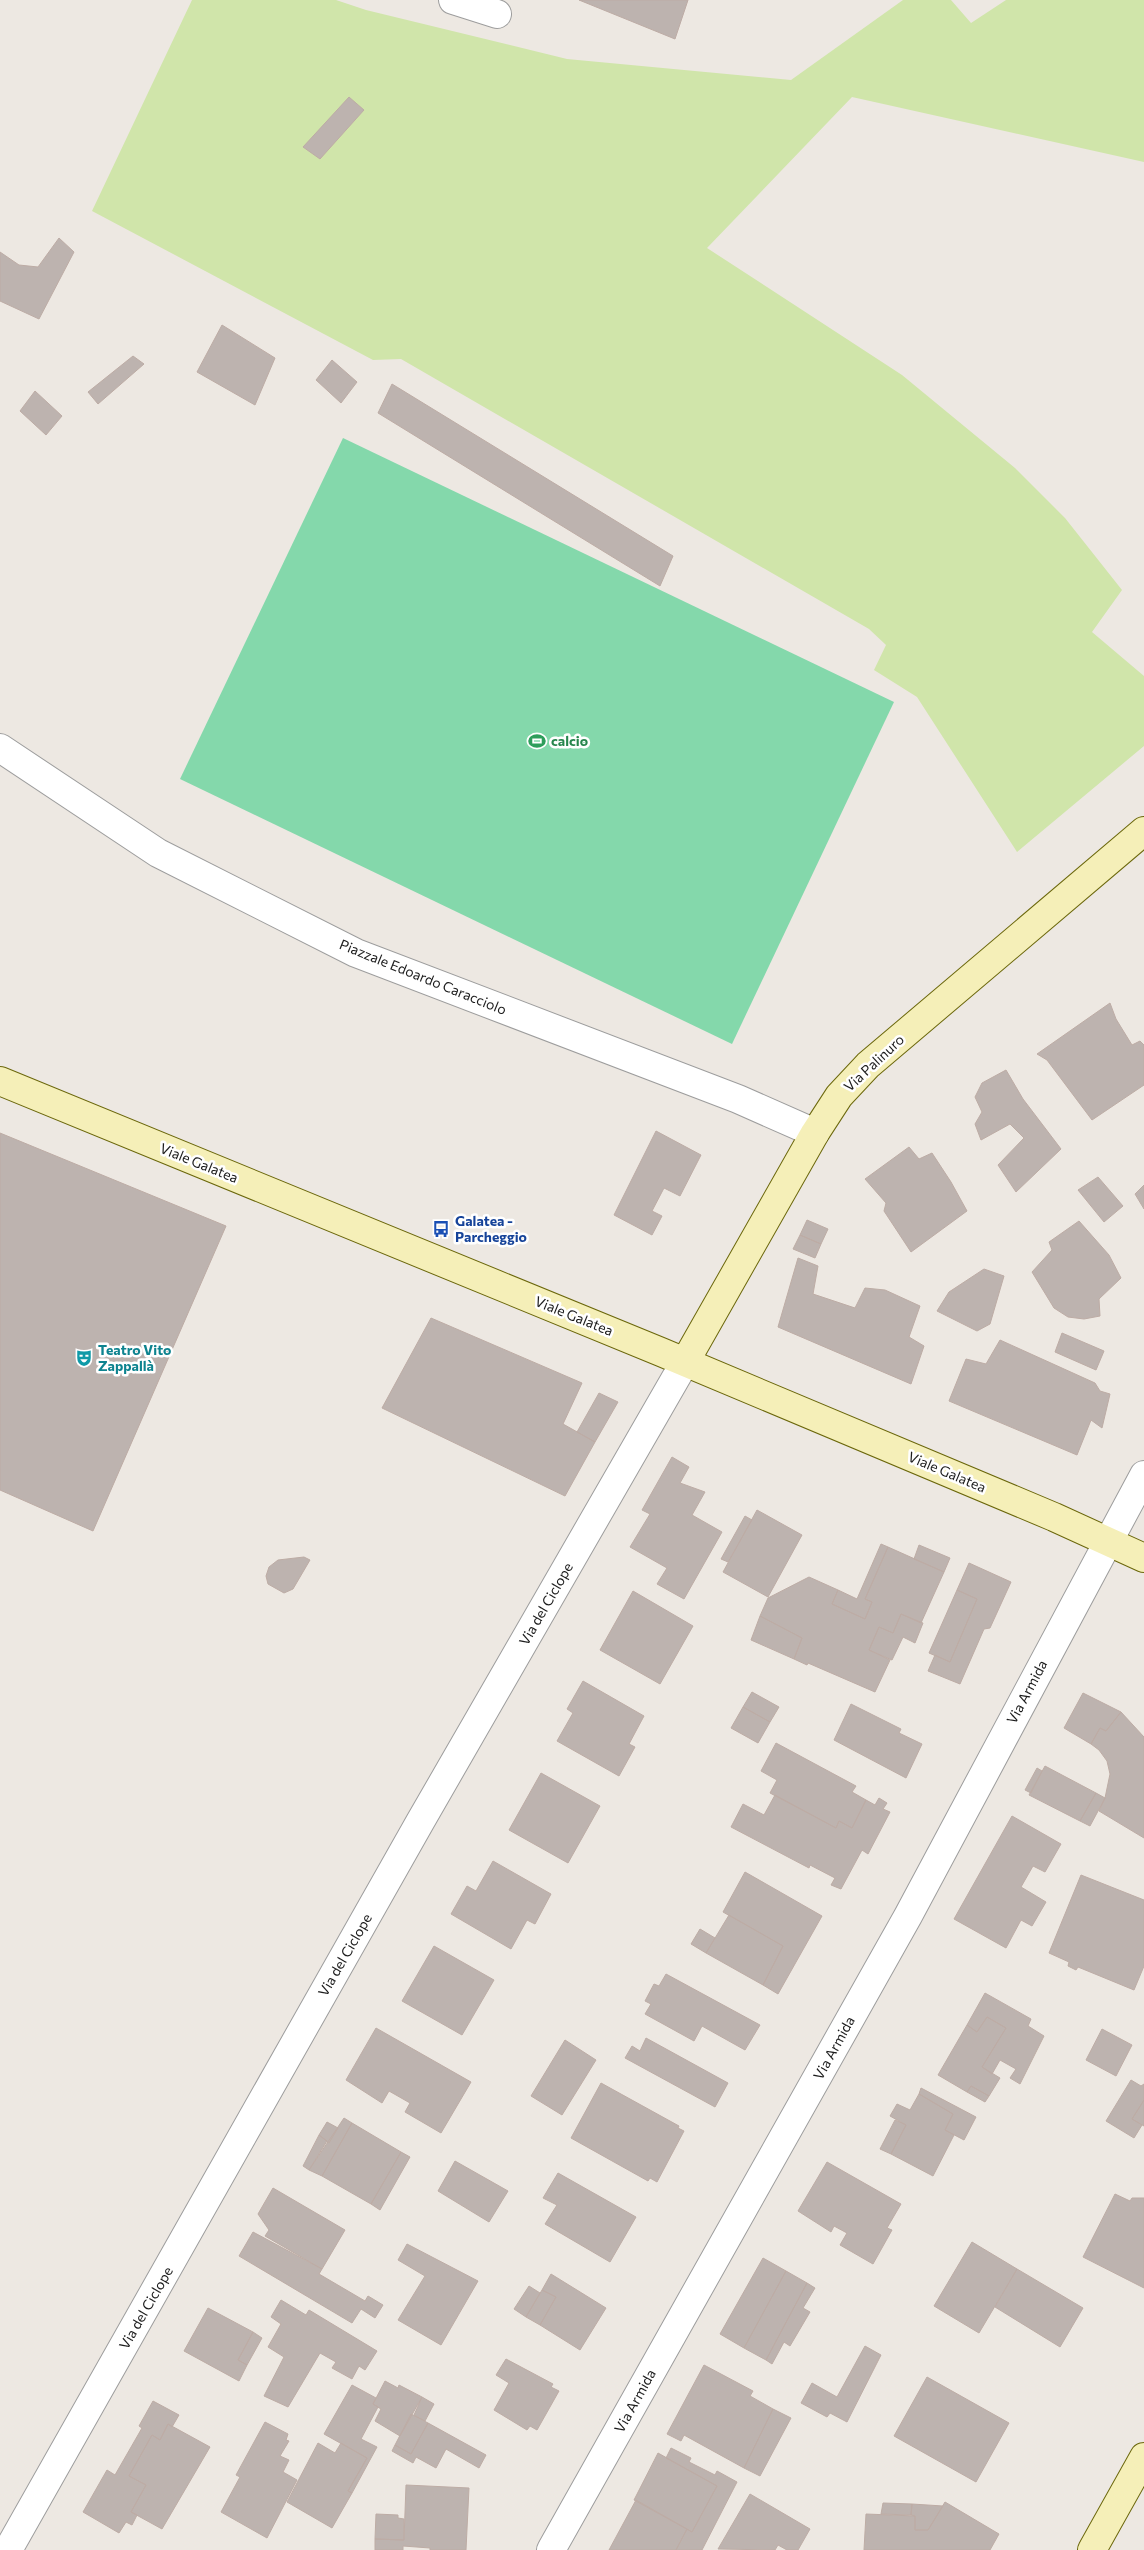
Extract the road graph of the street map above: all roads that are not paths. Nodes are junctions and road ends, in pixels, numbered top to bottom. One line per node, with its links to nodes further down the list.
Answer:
1 (453, 0): 2 (street)
2 (497, 14)
3 (0, 748): 6 (street, Piazzale Edoardo Caracciolo)
4 (1144, 831): 6 (main road, Via Palinuro)
5 (0, 1081): 7 (main road, Viale Galatea)
6 (815, 1133): 7 (main road, Via Palinuro)
7 (685, 1362): 9 (main road, Viale Galatea); 12 (street, Via del Ciclope)
8 (1144, 1475): 9 (street, Via Armida)
9 (1108, 1541): 10 (main road, Viale Galatea); 13 (street, Via Armida)
10 (1144, 1558)
11 (1144, 2458): 14 (main road)
12 (8, 2550)
13 (551, 2550)
14 (1092, 2550)

